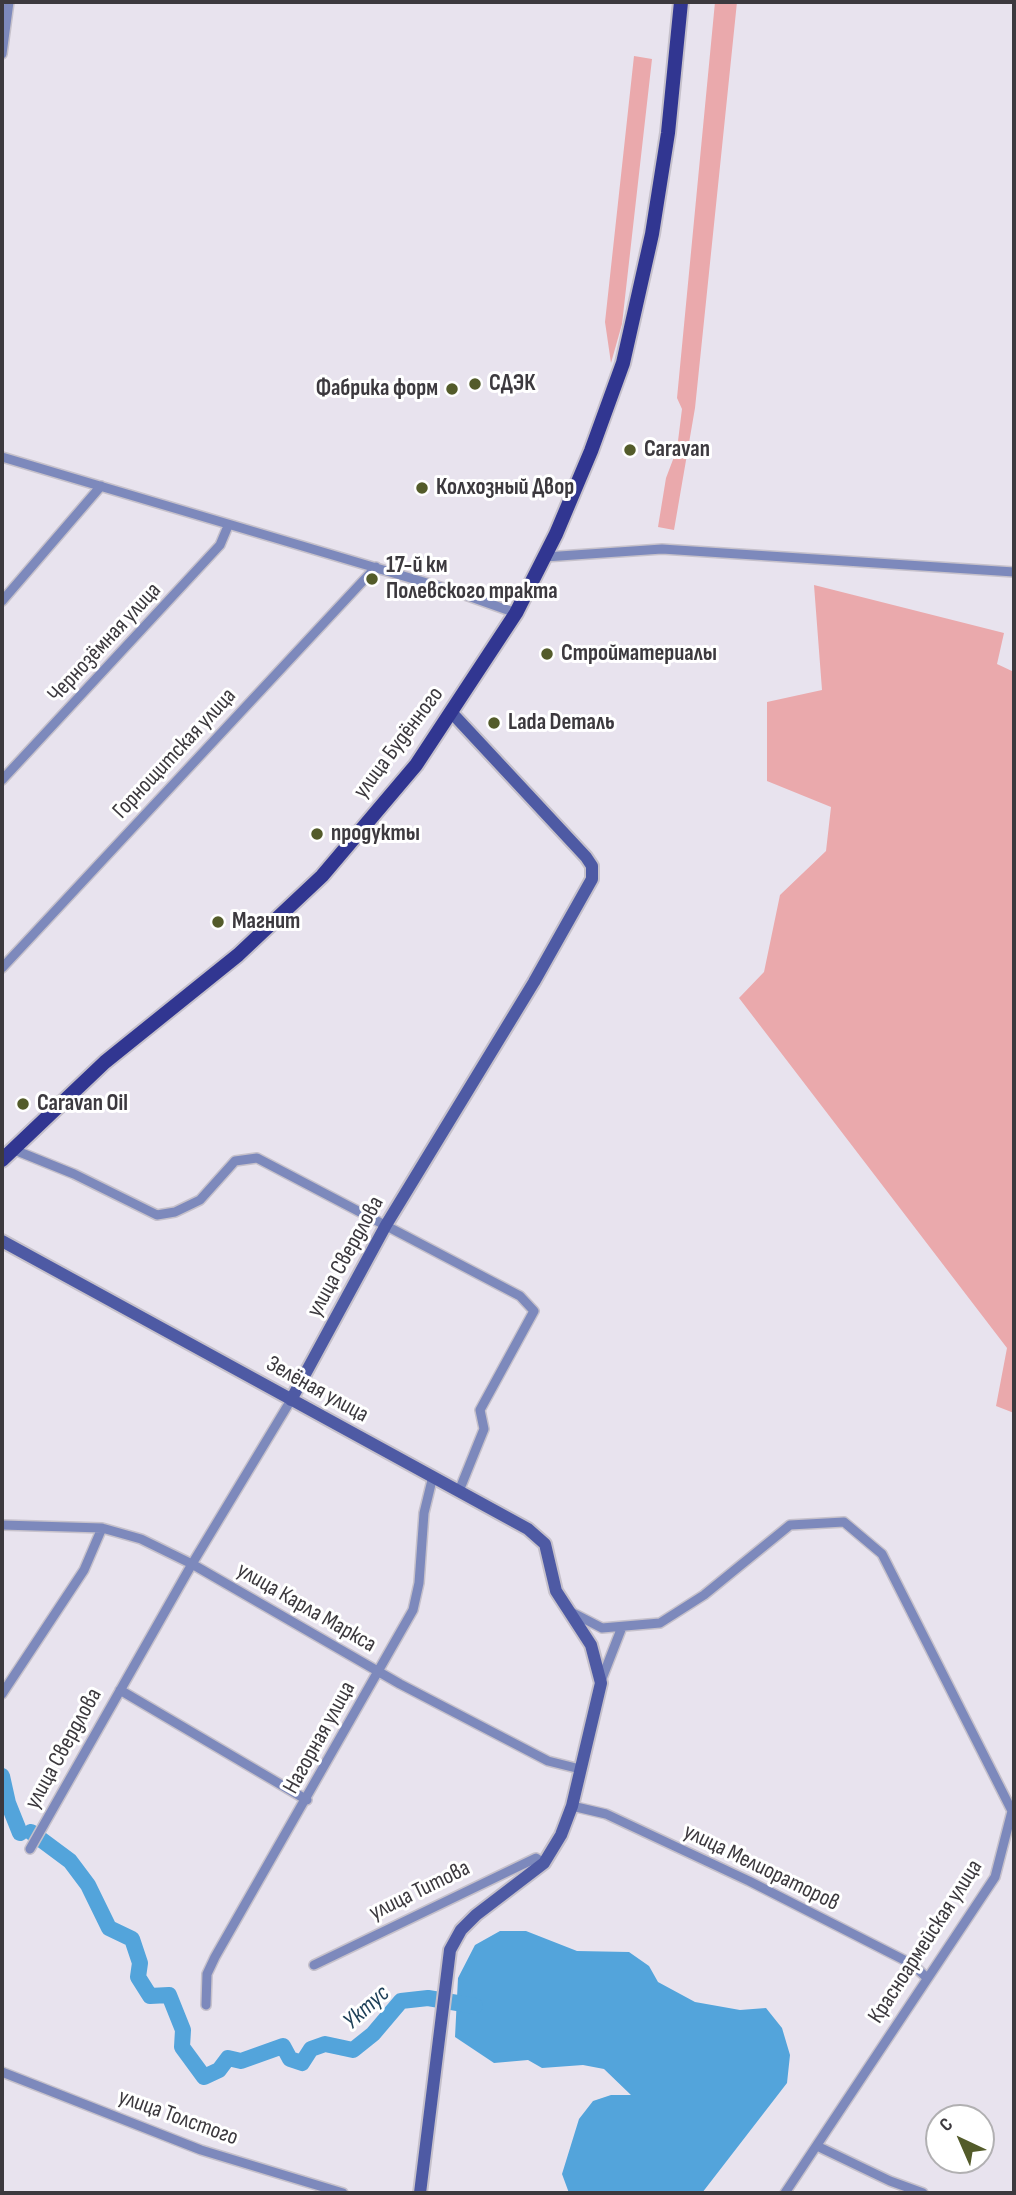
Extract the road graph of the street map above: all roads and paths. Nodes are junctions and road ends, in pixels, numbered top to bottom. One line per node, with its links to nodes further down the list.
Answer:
1 (9, 2): 3 (street)
2 (681, 2): 7 (main road, улица Будённого)
3 (2, 54)
4 (2, 457): 5 (street)
5 (102, 486): 6 (street); 10 (street)
6 (228, 526): 8 (street); 13 (street, Чернозёмная улица)
7 (545, 556): 9 (street); 11 (main road, улица Будённого)
8 (376, 568): 11 (street); 14 (street, Горнощитская улица)
9 (1014, 572)
10 (2, 601)
11 (516, 613): 12 (main road, улица Будённого)
12 (452, 713): 15 (main road, улица Будённого); 16 (street, улица Свердлова)
13 (2, 780)
14 (2, 968)
15 (7, 1154): 16 (street)
16 (386, 1225): 18 (street, улица Свердлова); 20 (street)
17 (2, 1241): 18 (street, Зелёная улица)
18 (291, 1400): 19 (street, Зелёная улица); 23 (street, улица Свердлова)
19 (433, 1476): 20 (street, Зелёная улица); 26 (street, Нагорная улица)
20 (459, 1491): 24 (street, Зелёная улица)
21 (2, 1525): 22 (street, улица Карла Маркса)
22 (102, 1528): 23 (street, улица Карла Маркса); 29 (street)
23 (192, 1564): 26 (street, улица Карла Маркса); 28 (street, улица Свердлова)
24 (571, 1612): 25 (street); 27 (street, Зелёная улица)
25 (622, 1627): 27 (street); 33 (street, Красноармейская улица)
26 (379, 1672): 30 (street, улица Карла Маркса); 31 (street, Нагорная улица)
27 (601, 1683): 30 (street)
28 (120, 1690): 31 (street); 34 (street, улица Свердлова)
29 (2, 1694)
30 (580, 1769): 32 (street)
31 (307, 1800): 38 (street, Нагорная улица)
32 (572, 1806): 35 (street); 37 (street, улица Мелиораторов)
33 (1013, 1810): 37 (street, Красноармейская улица)
34 (30, 1849)
35 (544, 1863): 36 (street, улица Титова); 42 (street)
36 (313, 1965)
37 (926, 1977): 40 (street, Красноармейская улица)
38 (206, 2005)
39 (2, 2072): 41 (street, улица Толстого)
40 (817, 2146): 43 (street, Красноармейская улица); 44 (street)
41 (343, 2193)
42 (420, 2193)
43 (785, 2193)
44 (923, 2193)

